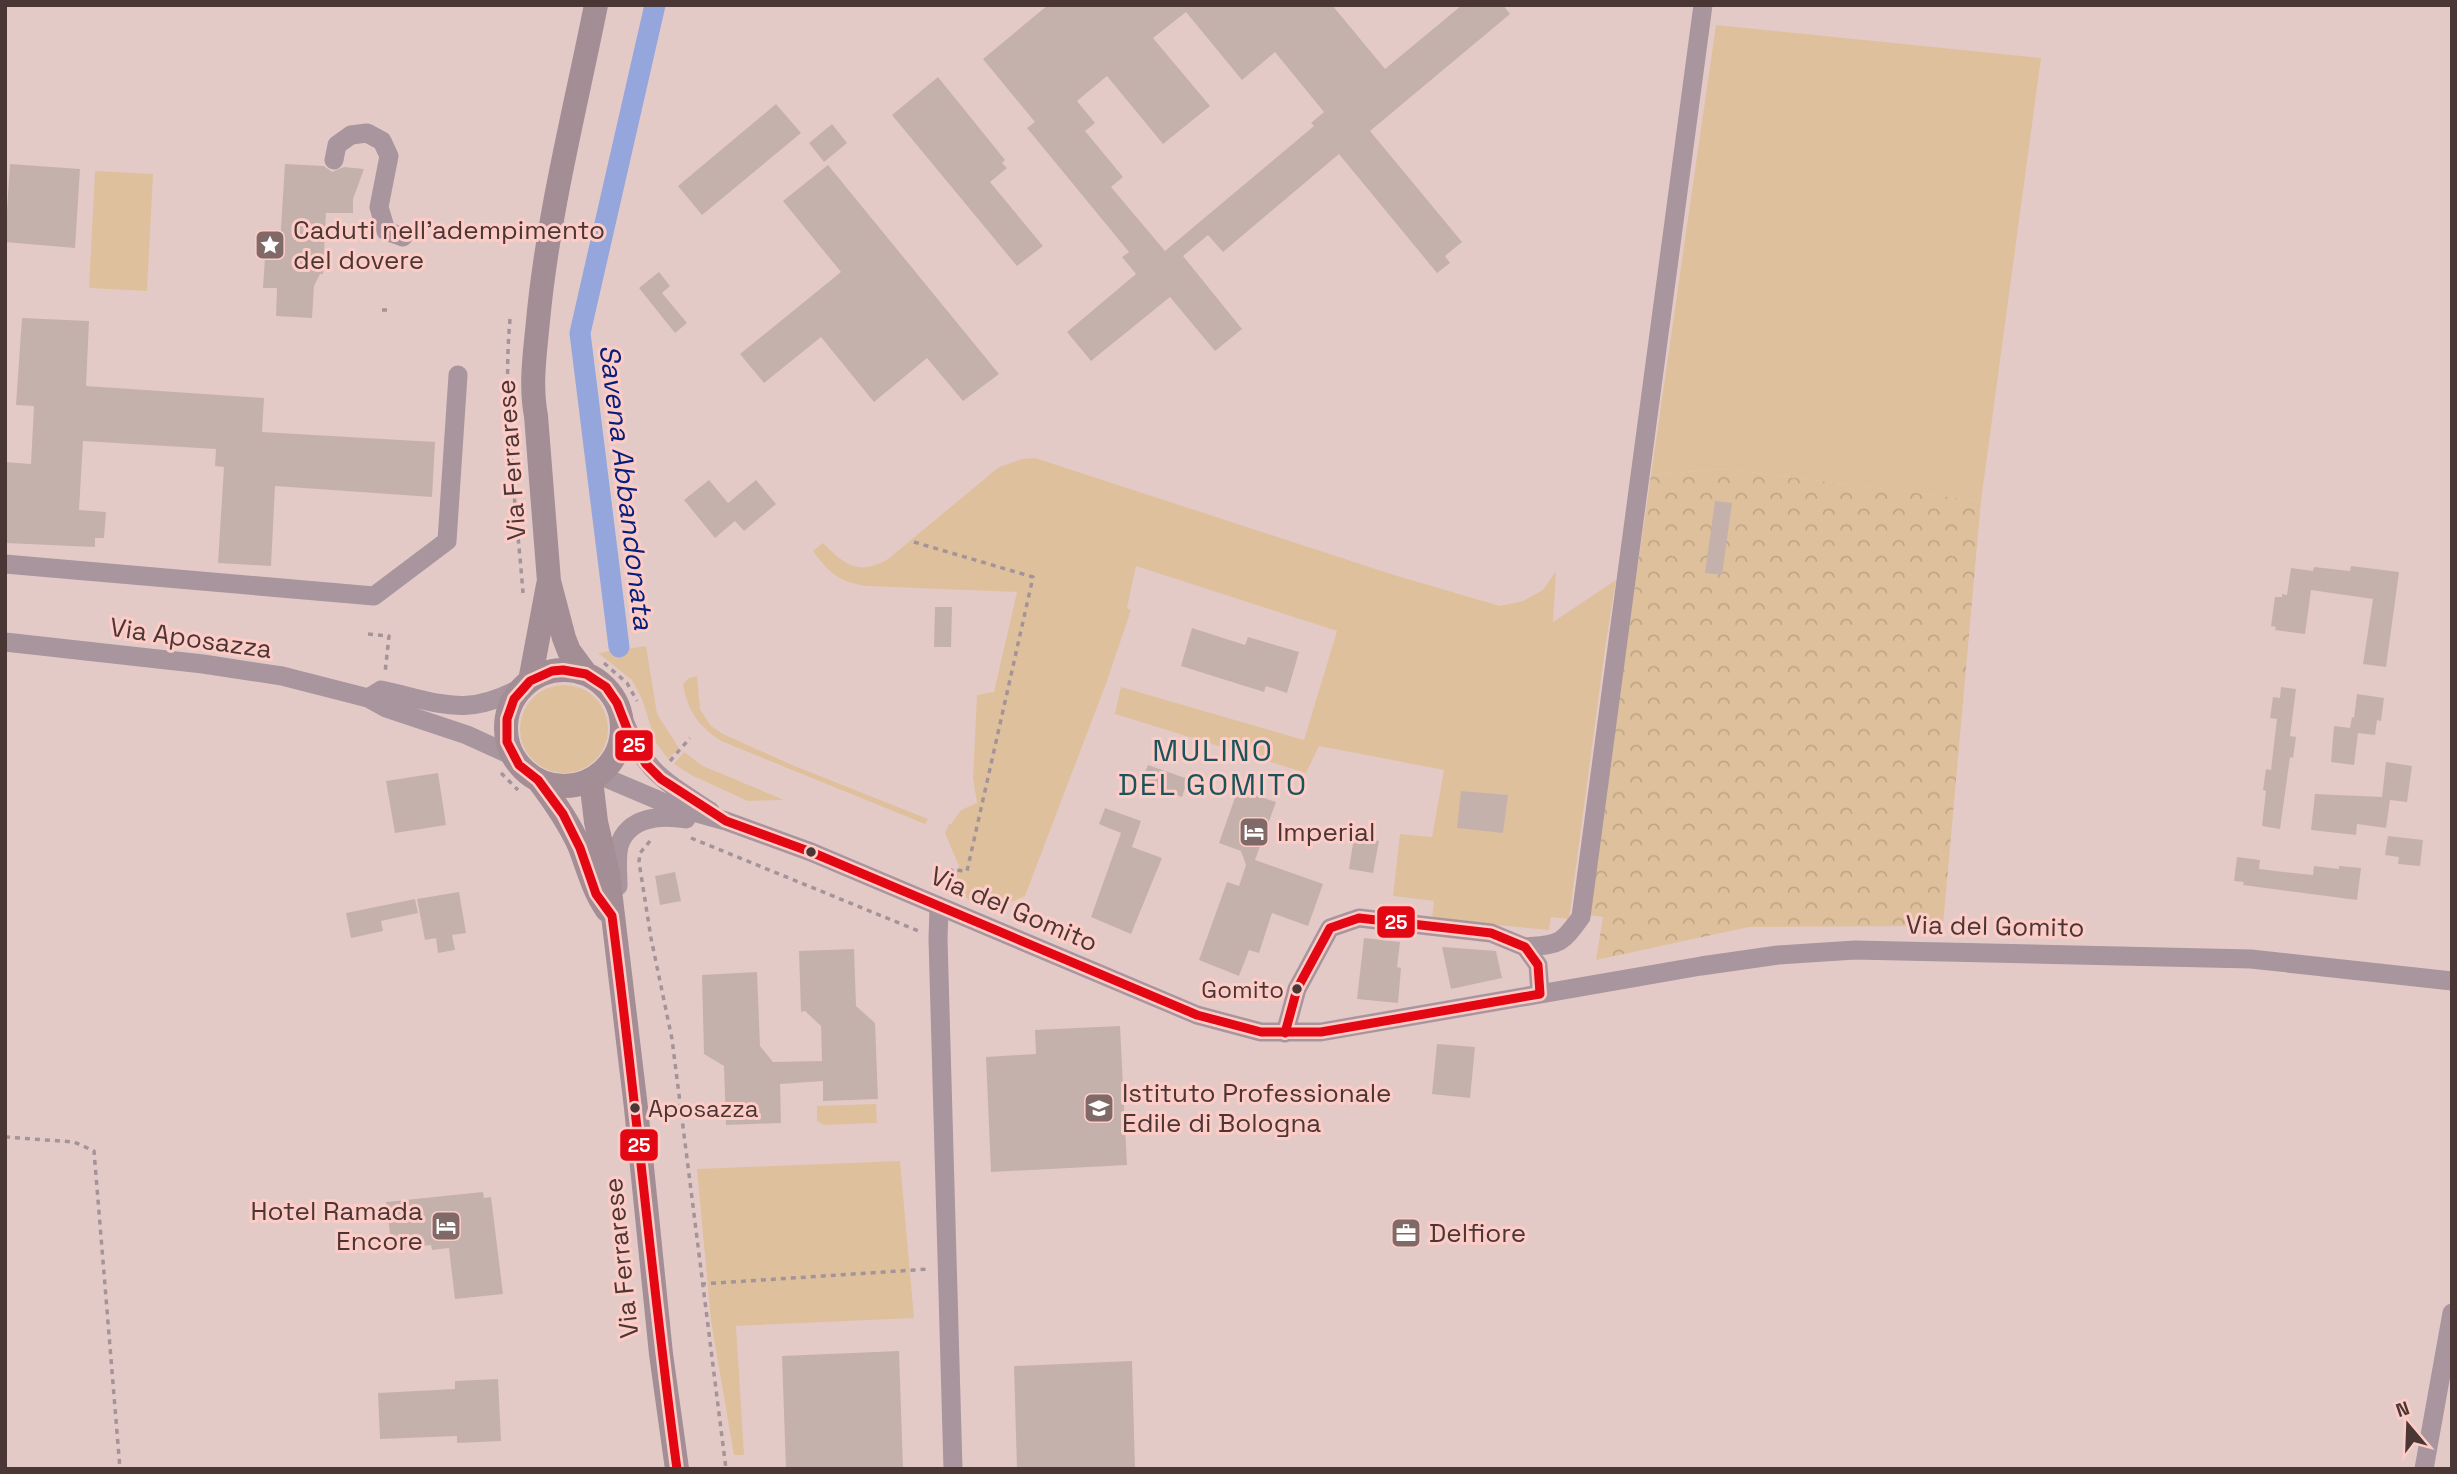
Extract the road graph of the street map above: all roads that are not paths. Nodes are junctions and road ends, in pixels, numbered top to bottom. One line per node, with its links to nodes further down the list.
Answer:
1 (596, 5): 7 (main road, Via Ferrarese)
2 (1703, 5): 19 (street)
3 (334, 160): 4 (street)
4 (403, 237)
5 (458, 375): 6 (street)
6 (5, 564)
7 (549, 581): 9 (main road); 10 (main road)
8 (5, 642): 11 (street, Via Aposazza)
9 (586, 674): 10 (main road); 12 (main road)
10 (527, 684): 11 (street, Via Aposazza); 13 (main road)
11 (369, 698): 13 (street, Via Aposazza)
12 (621, 714): 14 (main road); 16 (street, Via del Gomito)
13 (513, 756): 15 (main road)
14 (595, 778): 15 (main road); 16 (street, Via del Gomito); 18 (main road, Via Ferrarese)
15 (538, 780): 18 (main road, Via Ferrarese)
16 (726, 821): 17 (street, Via del Gomito); 18 (street, Via Ferrarese)
17 (940, 908): 22 (street, Via del Gomito); 25 (street)
18 (612, 916): 24 (main road, Via Ferrarese)
19 (1525, 947): 21 (street); 22 (street)
20 (2452, 981): 21 (street, Via del Gomito)
21 (1540, 994): 22 (street, Via del Gomito)
22 (1285, 1033)
23 (2452, 1312): 26 (street)
24 (677, 1469)
25 (953, 1469)
26 (2424, 1469)

